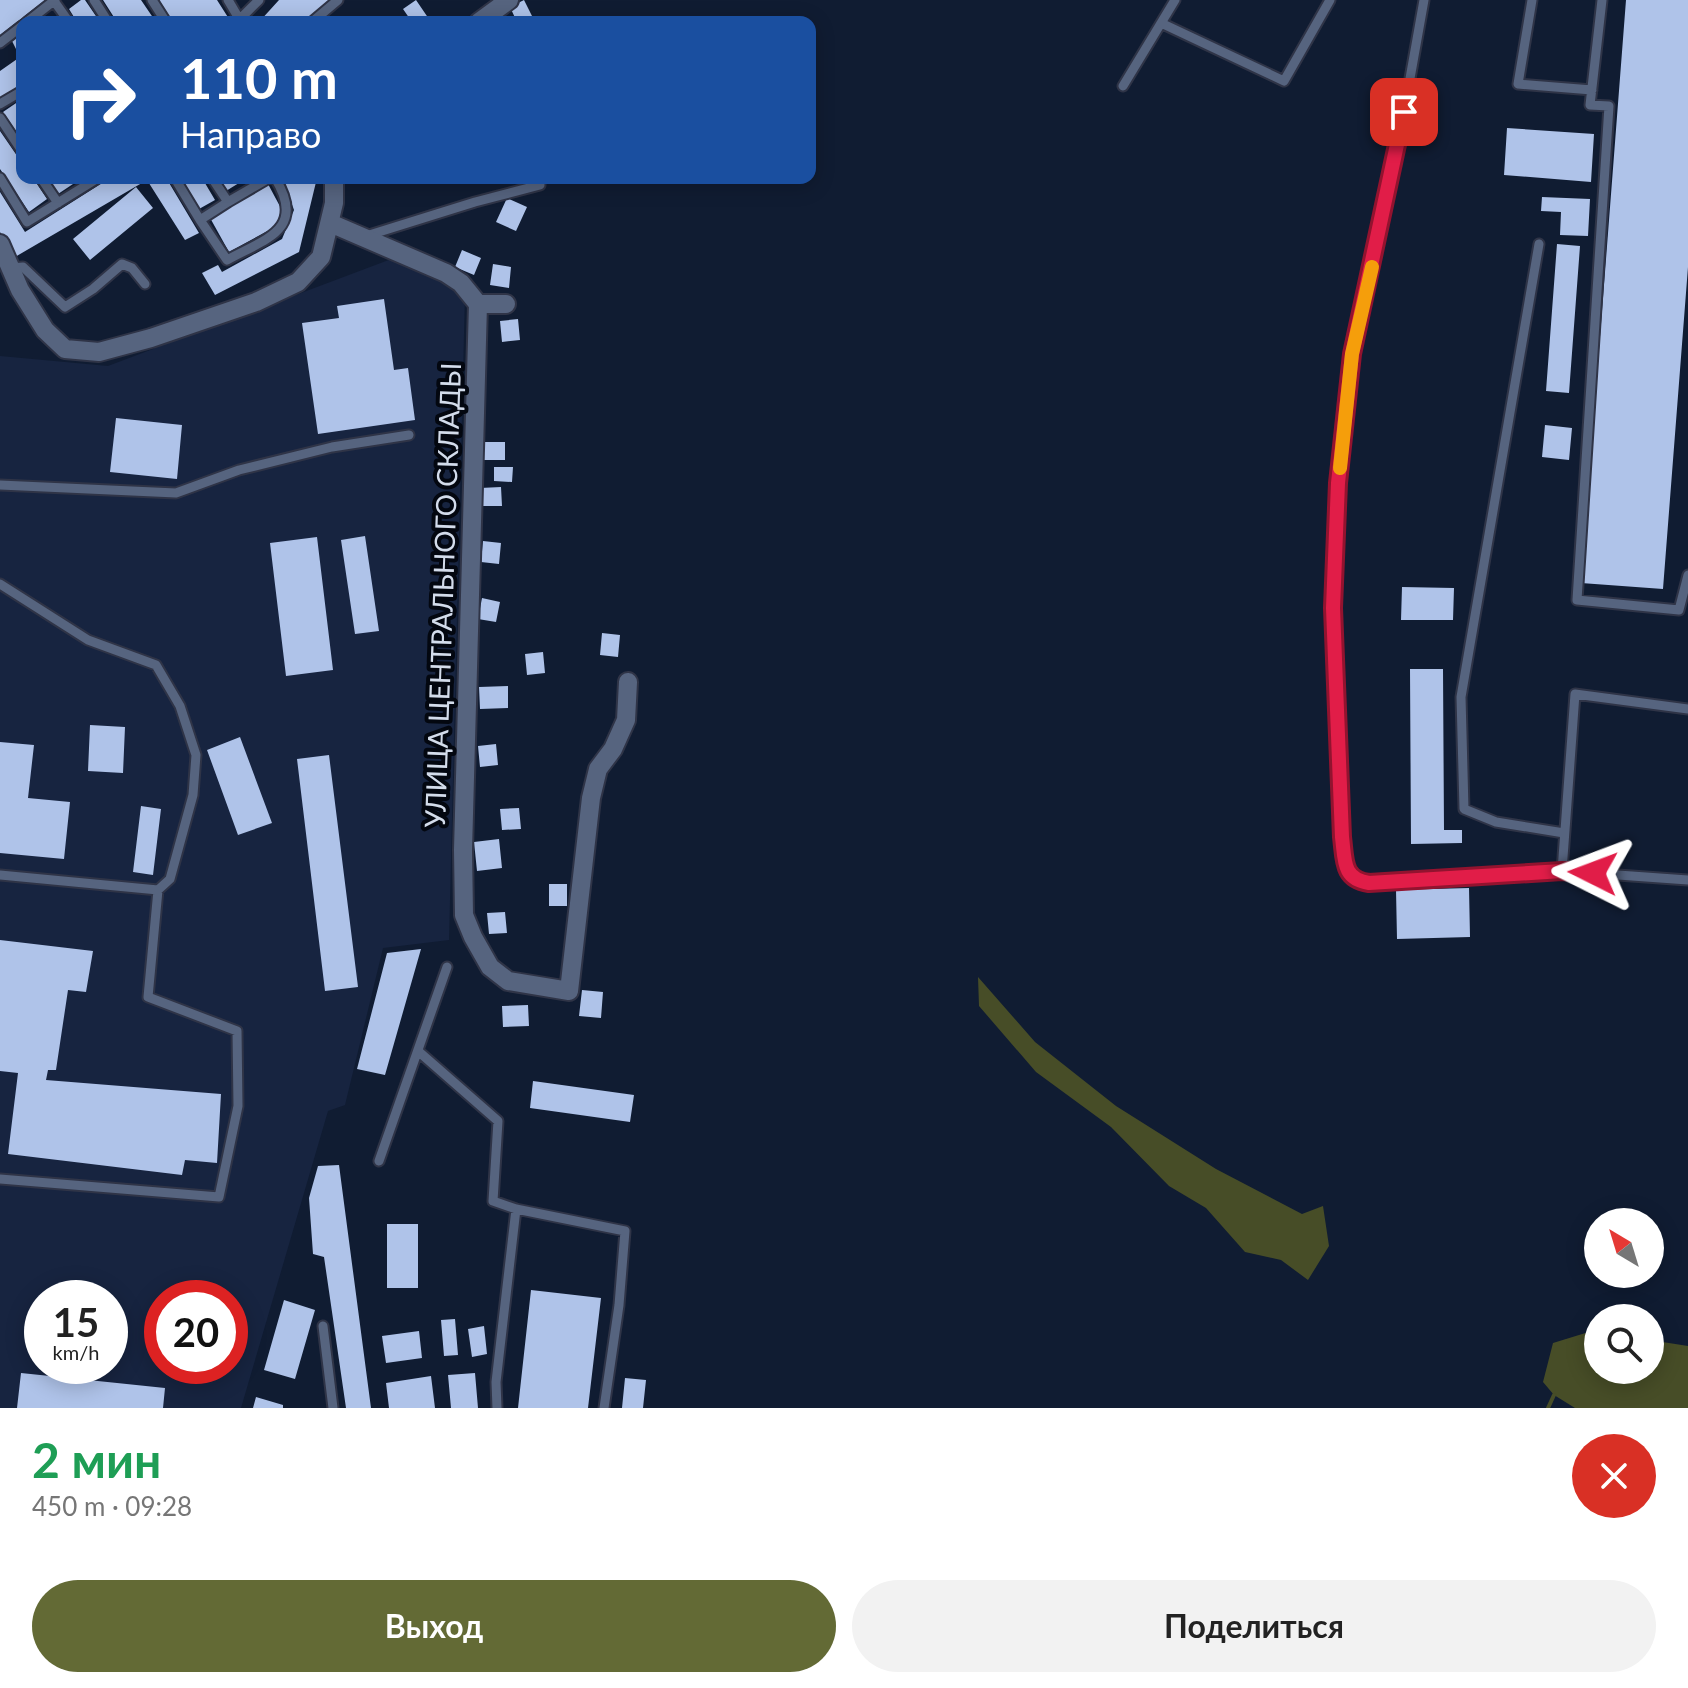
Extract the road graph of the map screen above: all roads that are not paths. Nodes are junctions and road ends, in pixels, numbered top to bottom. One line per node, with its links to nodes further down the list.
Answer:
1 (54, 0): 10 (lane)
2 (259, 0): 11 (lane)
3 (338, 0): 12 (lane)
4 (509, 0): 13 (street)
5 (1175, 0): 14 (lane)
6 (1330, 0): 14 (lane)
7 (1424, 0): 48 (lane)
8 (1532, 0): 18 (lane)
9 (1602, 0): 18 (lane)
10 (34, 16)
11 (243, 16)
12 (319, 16)
13 (487, 16)
14 (1161, 23): 17 (lane)
15 (16, 31): 16 (lane)
16 (0, 43)
17 (1123, 86)
18 (1592, 90): 43 (lane)
19 (0, 118): 20 (lane)
20 (16, 142)
21 (0, 178): 31 (lane)
22 (45, 184): 31 (lane)
23 (88, 184): 31 (lane)
24 (178, 184): 32 (lane)
25 (216, 184): 30 (lane)
26 (261, 184): 30 (lane)
27 (278, 184): 32 (lane)
28 (334, 184): 33 (street)
29 (540, 185): 34 (lane)
30 (228, 202): 32 (lane)
31 (58, 203)
32 (200, 220)
33 (330, 223): 34 (street); 37 (street)
34 (364, 237): 39 (street)
35 (0, 244): 37 (street)
36 (1539, 244): 47 (lane)
37 (11, 268): 38 (lane)
38 (145, 284)
39 (478, 304): 40 (street); 45 (street, УЛИЦА ЦЕНТРАЛЬНОГО СКЛАДЫ)
40 (506, 304)
41 (409, 435): 42 (lane)
42 (0, 485)
43 (1688, 575)
44 (0, 584): 51 (lane)
45 (628, 682)
46 (1688, 709): 47 (lane)
47 (1564, 833): 48 (lane)
48 (1562, 871): 50 (lane)
49 (0, 875): 51 (lane)
50 (1688, 880)
51 (158, 890): 55 (lane)
52 (447, 967): 53 (lane)
53 (418, 1051): 54 (lane); 56 (lane)
54 (379, 1161)
55 (0, 1179)
56 (516, 1209): 59 (lane); 60 (lane)
57 (323, 1326): 58 (lane)
58 (333, 1408)
59 (497, 1408)
60 (604, 1408)

